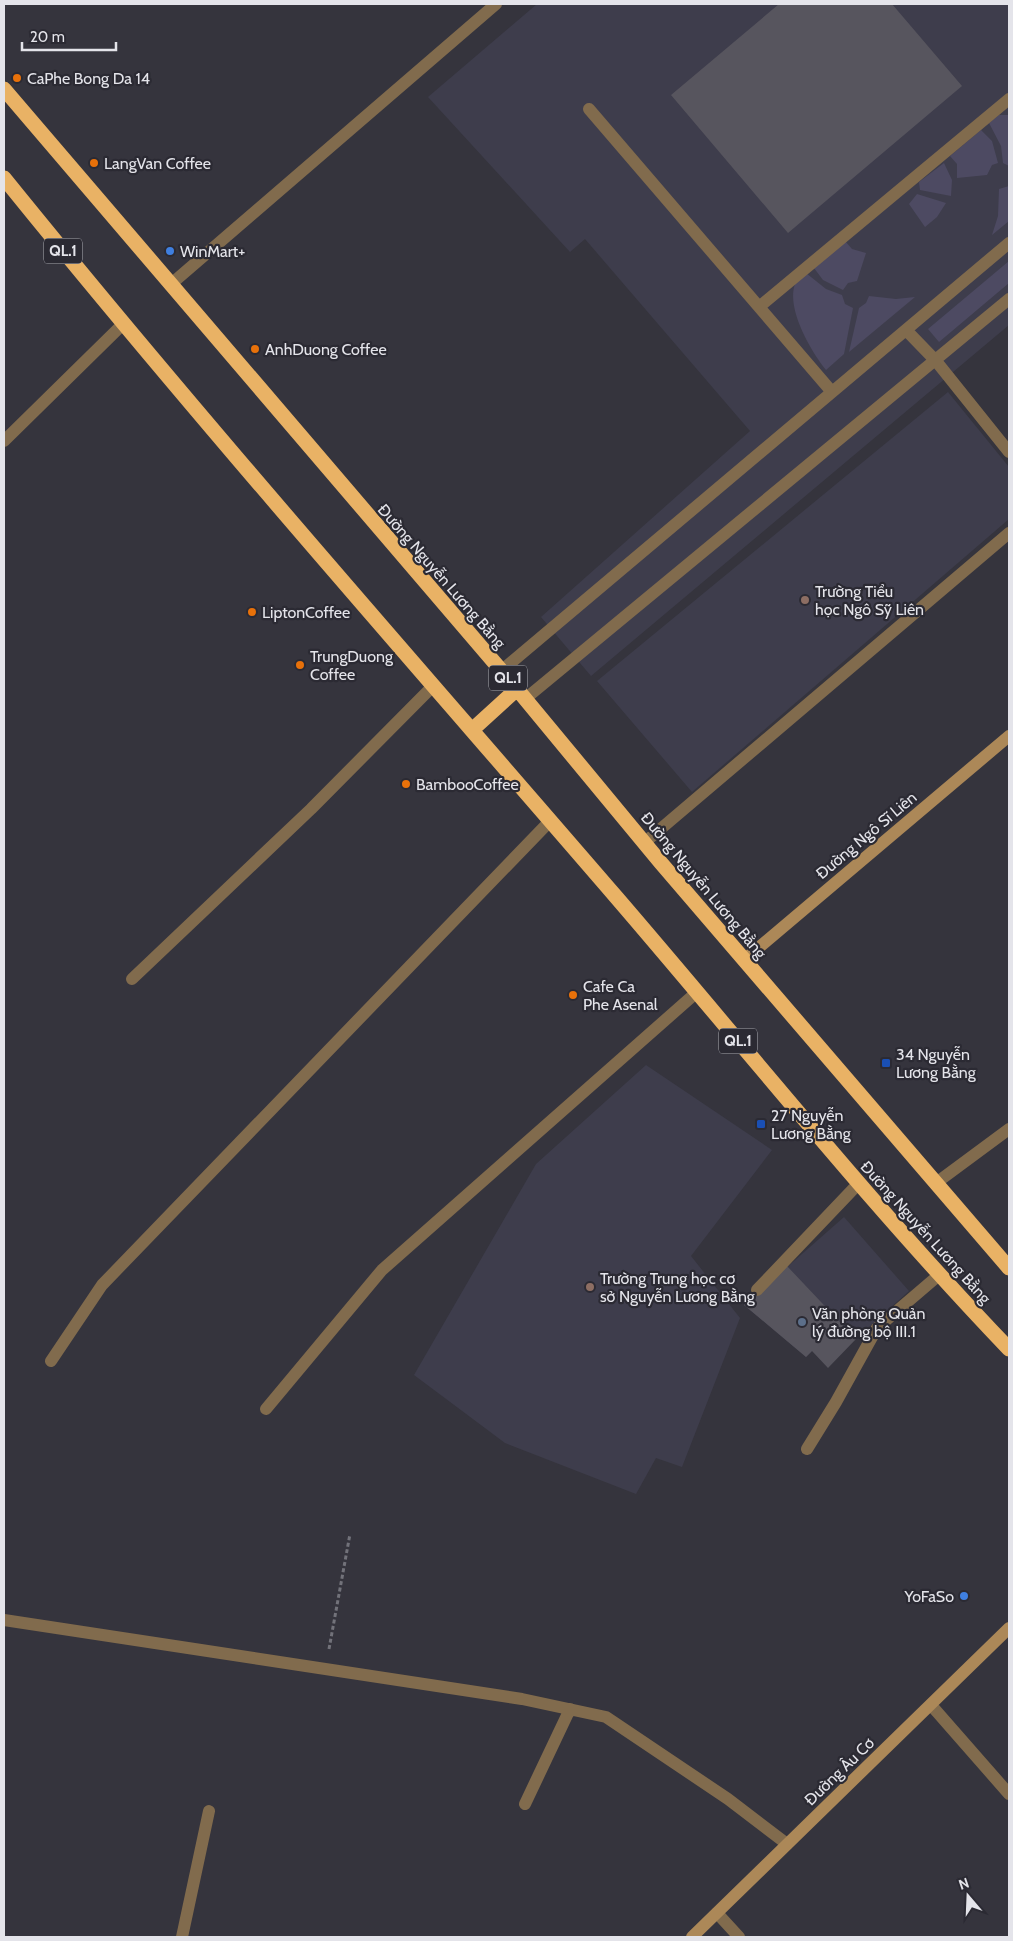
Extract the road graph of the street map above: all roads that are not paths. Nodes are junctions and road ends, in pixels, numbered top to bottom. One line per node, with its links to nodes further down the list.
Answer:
1 (496, 4): 7 (street)
2 (4, 90): 7 (highway, Đường Nguyễn Lương Bằng / QL.1)
3 (1009, 99): 9 (street)
4 (589, 108): 9 (street)
5 (4, 178): 10 (highway, Đường Nguyễn Lương Bằng / QL.1)
6 (1009, 243): 11 (street)
7 (170, 285): 17 (highway, Đường Nguyễn Lương Bằng / QL.1)
8 (1009, 299): 12 (street)
9 (759, 307): 13 (street)
10 (123, 324): 14 (street); 18 (highway, Đường Nguyễn Lương Bằng / QL.1)
11 (906, 330): 12 (street); 13 (street)
12 (936, 361): 15 (street); 19 (street)
13 (832, 392): 17 (street)
14 (4, 441)
15 (1009, 452)
16 (1009, 533): 23 (street)
17 (501, 671): 19 (highway, Đường Nguyễn Lương Bằng / QL.1)
18 (433, 686): 20 (highway, Đường Nguyễn Lương Bằng / QL.1); 25 (street)
19 (521, 694): 20 (highway); 23 (highway, Đường Nguyễn Lương Bằng / QL.1)
20 (472, 730): 22 (highway, Đường Nguyễn Lương Bằng / QL.1)
21 (1009, 736): 24 (main road, Đường Ngô Sĩ Liên)
22 (550, 821): 26 (highway, Đường Nguyễn Lương Bằng / QL.1); 34 (street)
23 (644, 843): 24 (highway, Đường Nguyễn Lương Bằng / QL.1)
24 (744, 960): 28 (highway, Đường Nguyễn Lương Bằng / QL.1)
25 (132, 979)
26 (697, 992): 29 (highway, Đường Nguyễn Lương Bằng / QL.1); 35 (street)
27 (1009, 1129): 28 (street)
28 (936, 1183): 30 (highway, Đường Nguyễn Lương Bằng / QL.1)
29 (858, 1184): 31 (highway, Đường Nguyễn Lương Bằng / QL.1); 32 (street)
30 (1009, 1268)
31 (938, 1275): 33 (highway, Đường Nguyễn Lương Bằng / QL.1); 36 (street)
32 (757, 1290)
33 (1009, 1349)
34 (51, 1361)
35 (266, 1409)
36 (807, 1449)
37 (4, 1620): 40 (street)
38 (1009, 1628): 39 (main road, Đường Âu Cơ)
39 (931, 1705): 41 (street); 44 (main road, Đường Âu Cơ)
40 (570, 1709): 42 (street); 44 (street)
41 (1009, 1794)
42 (525, 1804)
43 (209, 1811): 46 (street)
44 (787, 1844): 45 (main road, Đường Âu Cơ)
45 (717, 1913): 47 (main road, Đường Âu Cơ); 48 (street)
46 (182, 1937)
47 (692, 1937)
48 (739, 1937)

